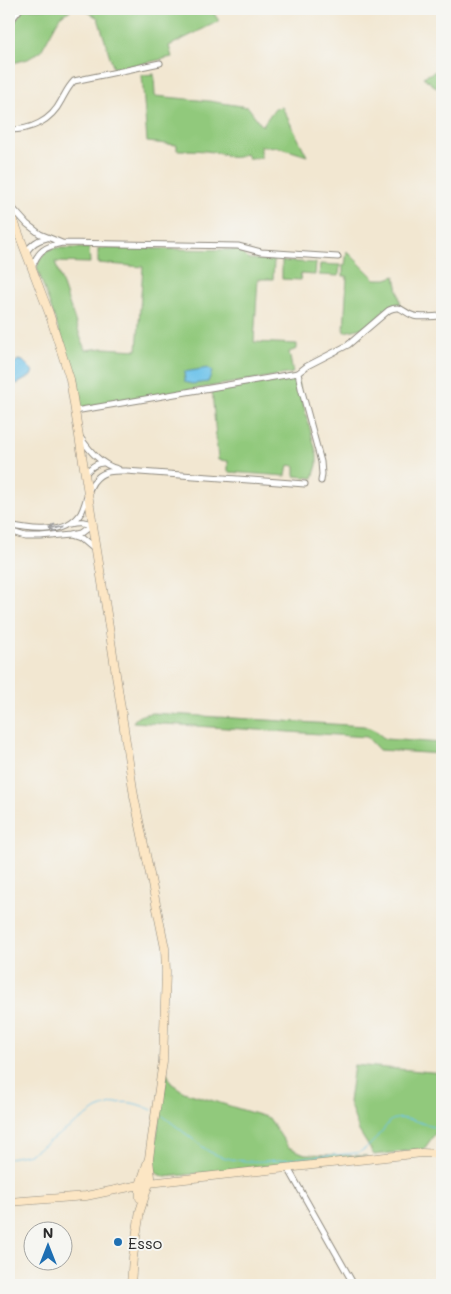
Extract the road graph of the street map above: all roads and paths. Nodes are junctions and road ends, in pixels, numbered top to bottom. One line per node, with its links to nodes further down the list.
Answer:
1 (20, 9): 2 (street)
2 (9, 23)
3 (160, 62): 4 (street)
4 (9, 130)
5 (9, 206): 6 (street); 9 (street)
6 (48, 238): 7 (street); 9 (street)
7 (62, 243): 8 (street); 10 (street)
8 (44, 248): 9 (street); 11 (street)
9 (27, 249): 11 (street)
10 (338, 257)
11 (32, 268): 14 (street)
12 (442, 316): 13 (street)
13 (298, 373): 14 (street); 20 (street)
14 (76, 411): 15 (street)
15 (79, 436): 16 (street); 17 (street)
16 (104, 463): 17 (street); 18 (street)
17 (86, 471): 19 (street); 22 (street)
18 (126, 471): 19 (street); 21 (street)
19 (105, 472): 22 (street)
20 (321, 481)
21 (305, 484)
22 (88, 495): 23 (street); 24 (street)
23 (72, 523): 24 (street); 25 (street, one-way to 25)
24 (92, 525): 27 (street); 28 (street)
25 (9, 526)
26 (9, 532): 27 (street)
27 (74, 534): 28 (street)
28 (96, 548): 30 (street)
29 (442, 1154): 31 (street)
30 (149, 1158): 32 (street); 33 (street)
31 (288, 1168): 34 (street); 40 (street)
32 (150, 1170): 34 (street); 35 (street)
33 (140, 1182): 35 (street); 36 (street); 37 (street)
34 (163, 1182): 35 (street); 37 (street)
35 (149, 1183): 37 (street)
36 (129, 1187): 37 (street); 38 (street)
37 (143, 1195): 39 (street)
38 (9, 1202)
39 (131, 1285)
40 (354, 1285)

